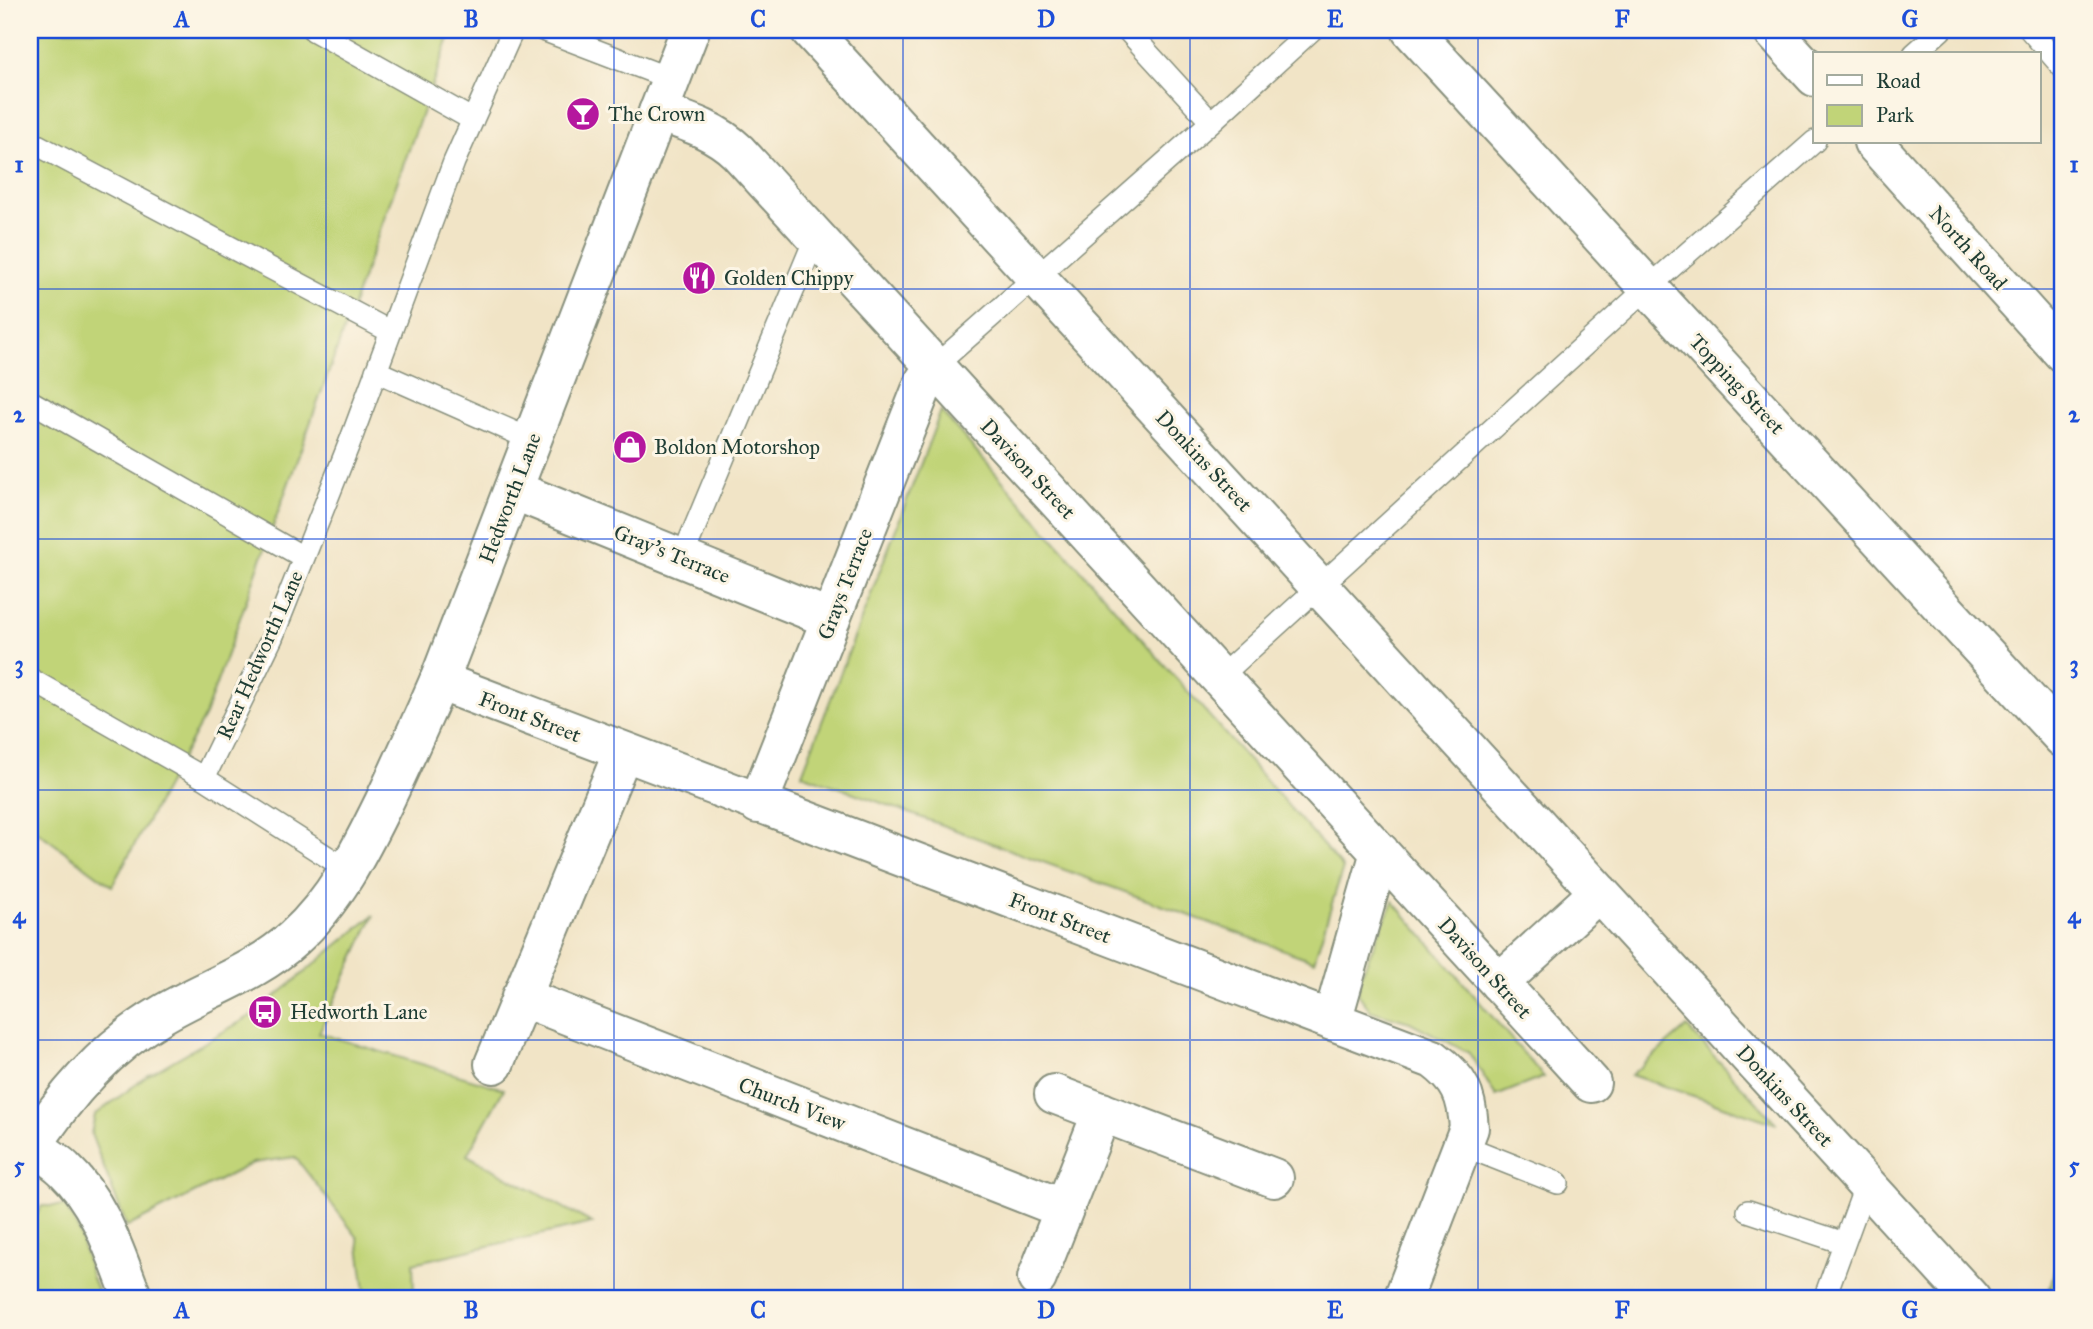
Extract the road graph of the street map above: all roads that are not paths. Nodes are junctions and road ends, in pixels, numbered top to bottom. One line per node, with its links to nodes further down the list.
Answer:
1 (313, 30): 16 (lane)
2 (513, 30): 16 (lane, Rear Hedworth Lane)
3 (543, 30): 15 (lane)
4 (690, 30): 15 (street, Hedworth Lane)
5 (810, 30): 22 (street, Donkins Street)
6 (1127, 30): 17 (lane)
7 (1312, 30): 17 (lane)
8 (1411, 30): 23 (street, Topping Street)
9 (1772, 30): 14 (street)
10 (1941, 30): 12 (lane)
11 (2030, 30): 13 (lane)
12 (1915, 52)
13 (2063, 68)
14 (1813, 75)
15 (665, 95): 21 (street, Davison Street); 29 (street, Hedworth Lane)
16 (473, 120): 24 (lane, Rear Hedworth Lane)
17 (1211, 122): 22 (lane)
18 (30, 141): 24 (lane)
19 (1813, 143): 23 (lane)
20 (1874, 144): 25 (street, North Road)
21 (816, 236): 26 (street, Davison Street); 32 (lane)
22 (1035, 278): 26 (lane); 33 (street, Donkins Street)
23 (1648, 288): 33 (lane); 38 (street, Topping Street)
24 (391, 332): 27 (lane, Rear Hedworth Lane)
25 (2063, 353)
26 (934, 367): 34 (street, Grays Terrace); 35 (street, Davison Street)
27 (376, 371): 29 (lane); 31 (lane, Rear Hedworth Lane)
28 (30, 401): 31 (lane)
29 (532, 440): 30 (street, Hedworth Lane)
30 (513, 490): 32 (street, Gray's Terrace); 37 (street, Hedworth Lane)
31 (303, 557): 40 (lane, Rear Hedworth Lane)
32 (682, 558): 34 (street, Gray's Terrace)
33 (1320, 587): 35 (lane); 44 (street, Donkins Street)
34 (831, 619): 41 (street, Grays Terrace)
35 (1220, 677): 42 (street, Davison Street)
36 (30, 679): 40 (lane)
37 (439, 681): 39 (street, Front Street); 43 (street, Hedworth Lane)
38 (2063, 738)
39 (623, 752): 41 (street, Front Street); 46 (street)
40 (204, 778): 43 (lane)
41 (758, 804): 47 (street, Front Street)
42 (1380, 852): 45 (street, Davison Street); 47 (street)
43 (348, 870): 53 (street, Hedworth Lane)
44 (1599, 892): 45 (street); 56 (street, Donkins Street)
45 (1499, 983): 49 (street, Davison Street)
46 (522, 997): 48 (street); 57 (street, Church View)
47 (1332, 1020): 52 (street, Front Street)
48 (494, 1064)
49 (1591, 1083)
50 (1054, 1094): 51 (street)
51 (1102, 1112): 54 (street); 57 (street)
52 (1462, 1145): 55 (lane); 63 (street, Front Street)
53 (31, 1148): 62 (street)
54 (1273, 1178)
55 (1558, 1183)
56 (1866, 1184): 59 (lane); 64 (street, Donkins Street)
57 (1064, 1209): 60 (street)
58 (1748, 1211): 59 (lane)
59 (1844, 1243): 61 (lane)
60 (1037, 1279)
61 (1829, 1298)
62 (133, 1299)
63 (1403, 1299)
64 (1971, 1299)

